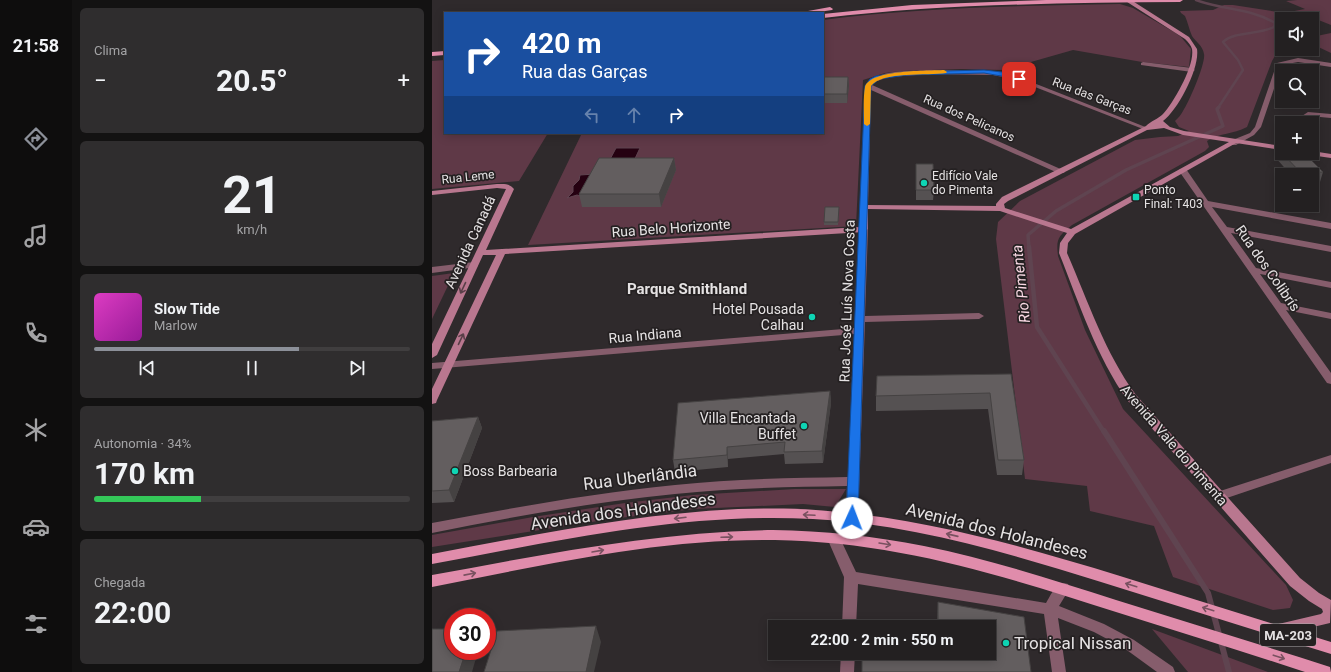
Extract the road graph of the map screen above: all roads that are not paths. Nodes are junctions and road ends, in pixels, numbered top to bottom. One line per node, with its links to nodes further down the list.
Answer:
1 (954, 0): 4 (main road)
2 (1128, 0): 3 (main road); 5 (main road); 12 (street)
3 (1180, 0)
4 (809, 12)
5 (824, 16)
6 (444, 53): 7 (main road)
7 (432, 54)
8 (444, 57): 9 (main road)
9 (432, 58)
10 (1143, 64): 12 (street)
11 (1331, 66): 19 (street)
12 (1192, 70): 16 (street)
13 (868, 86): 18 (street, Rua das Garças); 23 (street, Rua dos Pelicanos); 28 (street, Rua José Luís Nova Costa)
14 (1305, 116): 15 (street)
15 (1331, 116)
16 (1161, 120): 17 (street); 18 (street)
17 (1166, 126): 18 (street); 19 (street)
18 (1145, 128): 23 (street)
19 (1234, 142): 20 (street); 24 (street)
20 (1275, 147)
21 (1319, 154): 22 (street)
22 (1331, 156)
23 (1061, 170): 29 (street)
24 (1183, 171): 27 (street, Rua dos Colibrís); 33 (street)
25 (507, 186): 26 (street, Rua Leme); 36 (street, Avenida Canadá)
26 (432, 193)
27 (1205, 203): 30 (street); 32 (street, Rua dos Colibrís)
28 (864, 208): 29 (street); 31 (street, Rua José Luís Nova Costa)
29 (1001, 209): 33 (street)
30 (1331, 226)
31 (864, 229): 35 (street, Rua Belo Horizonte); 44 (street, Rua José Luís Nova Costa)
32 (1224, 229): 34 (street); 39 (street, Rua dos Colibrís)
33 (1072, 232): 54 (street, Avenida Vale do Pimenta)
34 (1331, 249)
35 (502, 252): 36 (street, Rua Belo Horizonte); 47 (street, one-way to 35)
36 (480, 253): 37 (street, Avenida Canadá)
37 (474, 265): 38 (street); 46 (street, Avenida Canadá, one-way to 46)
38 (432, 270)
39 (1252, 270): 40 (street); 41 (street, Rua dos Colibrís)
40 (1331, 285)
41 (1277, 305): 43 (street); 49 (street, Rua dos Colibrís)
42 (979, 316): 44 (street)
43 (1331, 316)
44 (860, 319): 45 (street, Rua José Luís Nova Costa)
45 (860, 331): 47 (street, Rua Indiana); 53 (street, Rua José Luís Nova Costa)
46 (432, 355)
47 (449, 364): 48 (street, Rua Indiana); 50 (street)
48 (432, 366)
49 (1331, 381)
50 (436, 382): 51 (street)
51 (432, 400)
52 (1331, 459): 54 (street)
53 (854, 481): 55 (street, Rua José Luís Nova Costa); 56 (street, Rua Uberlândia)
54 (1218, 496): 62 (street, Avenida Vale do Pimenta)
55 (852, 518): 58 (main road, Avenida dos Holandeses / MA-203, one-way to 58); 65 (main road, Avenida dos Holandeses / MA-203, one-way to 55)
56 (432, 528)
57 (833, 538): 59 (street); 60 (main road, MA-203, one-way to 57); 61 (main road, MA-203, one-way to 61)
58 (432, 559)
59 (851, 577): 63 (street); 64 (street)
60 (432, 581)
61 (1063, 588): 63 (street); 71 (main road, MA-203, one-way to 71)
62 (1330, 607): 65 (street, Avenida Vale do Pimenta)
63 (1050, 609): 69 (street); 70 (street)
64 (849, 620)
65 (1275, 630): 66 (main road, Avenida dos Holandeses / MA-203)
66 (1331, 648)
67 (848, 660): 68 (street)
68 (847, 672)
69 (1059, 672)
70 (1168, 672)
71 (1325, 672)

